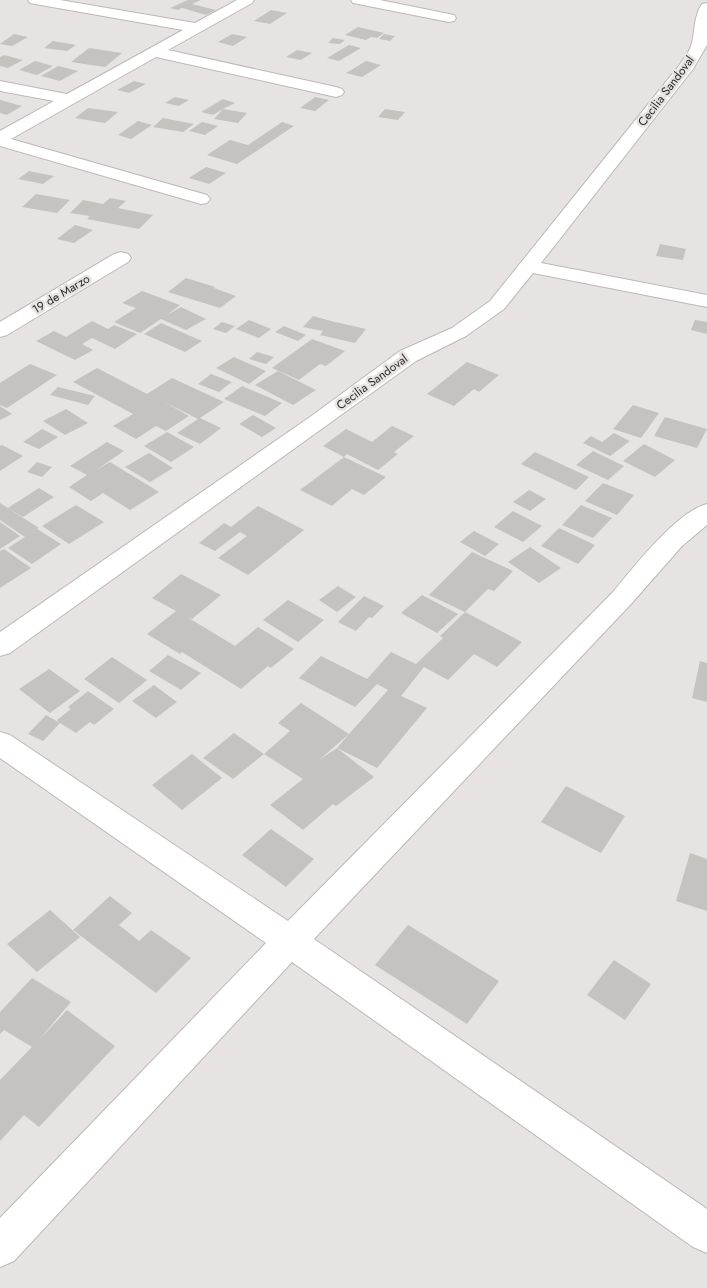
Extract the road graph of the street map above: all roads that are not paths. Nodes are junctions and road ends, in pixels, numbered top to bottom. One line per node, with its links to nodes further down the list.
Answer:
1 (35, 0): 6 (street)
2 (247, 0): 6 (street)
3 (358, 0): 5 (street)
4 (707, 7): 14 (street, Cecilia Sandoval)
5 (449, 18)
6 (198, 28): 7 (street)
7 (154, 52): 9 (street); 10 (street)
8 (0, 86): 10 (street)
9 (336, 92)
10 (70, 99): 11 (street)
11 (0, 140): 12 (street)
12 (201, 199)
13 (121, 258): 16 (street, 19 de Marzo)
14 (527, 266): 15 (street); 18 (street, Cecilia Sandoval)
15 (707, 301)
16 (0, 330)
17 (707, 512): 20 (street)
18 (0, 646)
19 (0, 743): 20 (street)
20 (290, 941): 21 (street); 22 (street)
21 (707, 1233)
22 (0, 1247)

